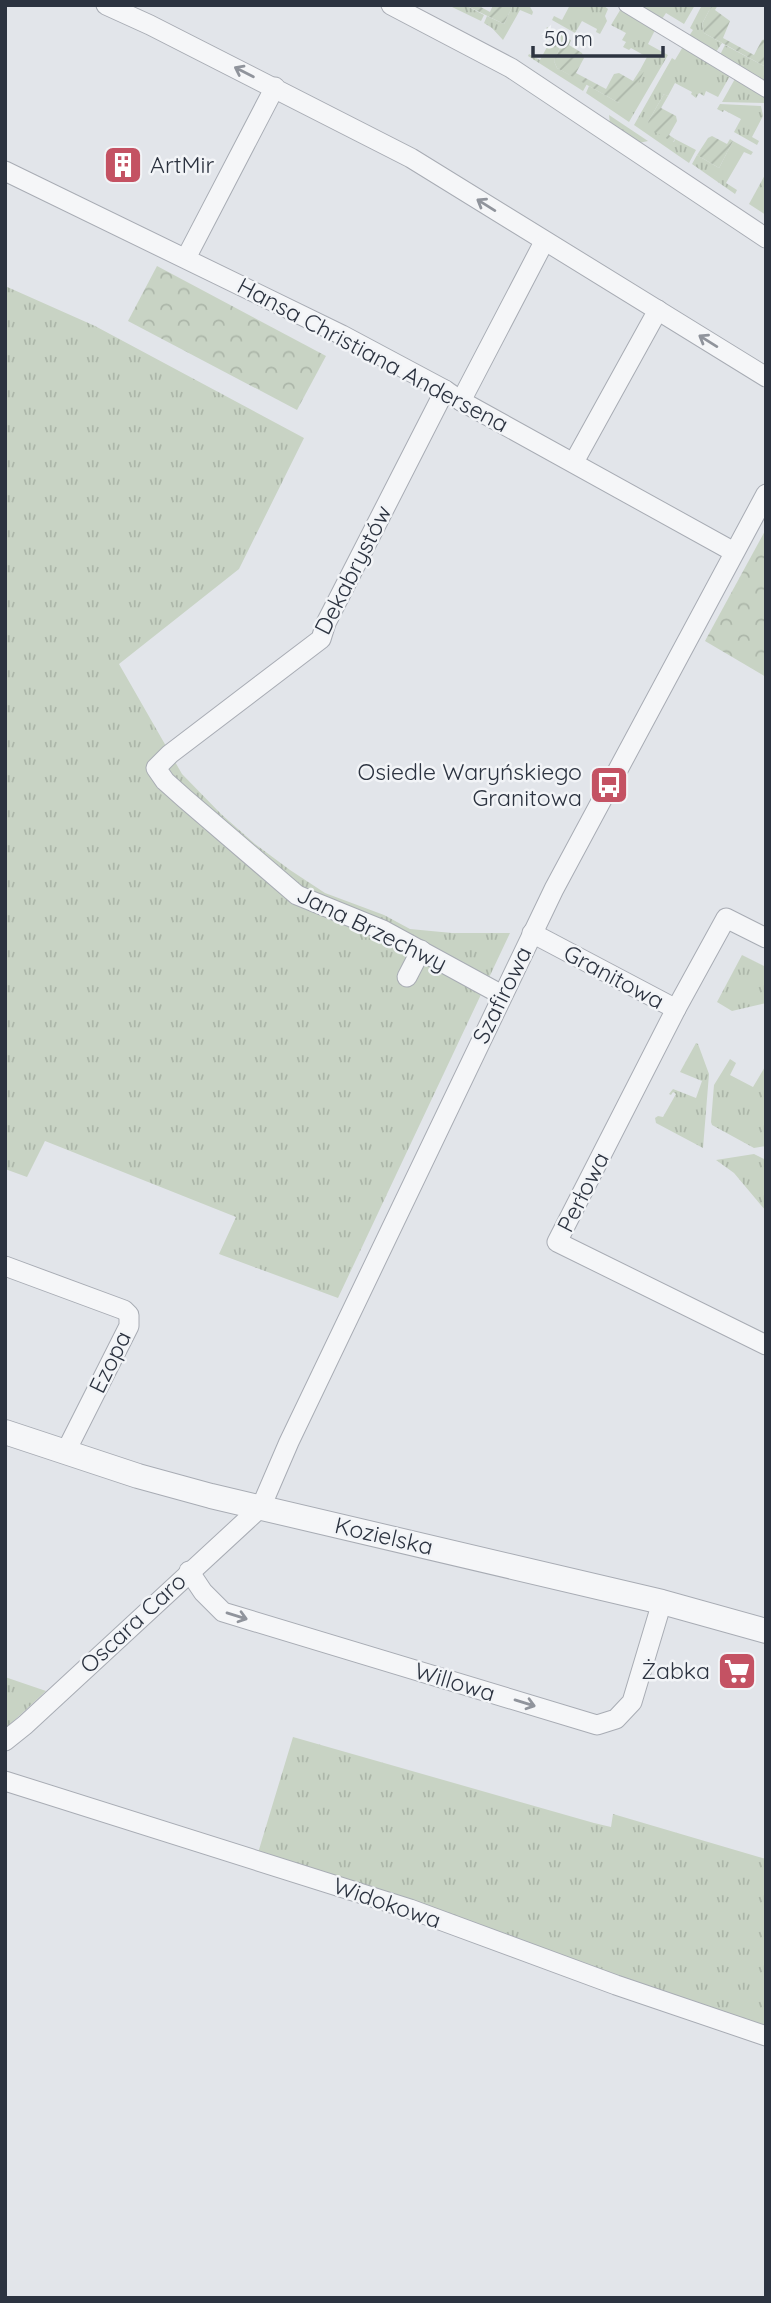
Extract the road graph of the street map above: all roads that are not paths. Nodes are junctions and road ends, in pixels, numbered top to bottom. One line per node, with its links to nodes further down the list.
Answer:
1 (106, 5): 4 (street, one-way to 1)
2 (391, 5): 7 (street)
3 (626, 5): 5 (street)
4 (275, 87): 8 (street, one-way to 4); 9 (street)
5 (766, 90)
6 (5, 171): 9 (street, Hansa Christiana Andersena)
7 (766, 238)
8 (544, 242): 10 (street); 12 (street, Dekabrystów)
9 (186, 258): 12 (street, Hansa Christiana Andersena)
10 (658, 310): 11 (street, one-way to 10); 13 (street)
11 (766, 377)
12 (453, 396): 13 (street, Hansa Christiana Andersena); 16 (street, Dekabrystów)
13 (573, 462): 15 (street, Hansa Christiana Andersena)
14 (766, 494): 15 (street, Szafirowa)
15 (734, 552): 17 (street, Szafirowa)
16 (156, 768): 19 (street, Jana Brzechwy)
17 (532, 933): 21 (street, Szafirowa); 22 (street, Granitowa)
18 (766, 938): 22 (street, Granitowa)
19 (421, 950): 20 (street); 21 (street, Jana Brzechwy)
20 (407, 977)
21 (502, 995): 27 (street, Szafirowa)
22 (676, 1009): 24 (street, Perłowa)
23 (5, 1266): 26 (street, Ezopa)
24 (766, 1345)
25 (5, 1432): 26 (street, Kozielska)
26 (65, 1453): 27 (street, Kozielska)
27 (261, 1507): 28 (street, Oscara Caro); 29 (street, Kozielska)
28 (189, 1572): 29 (street, Willowa, one-way to 29); 31 (street, Oscara Caro)
29 (662, 1602): 30 (street, Kozielska)
30 (766, 1631)
31 (5, 1741)
32 (5, 1781): 33 (street, Widokowa)
33 (766, 2036)

